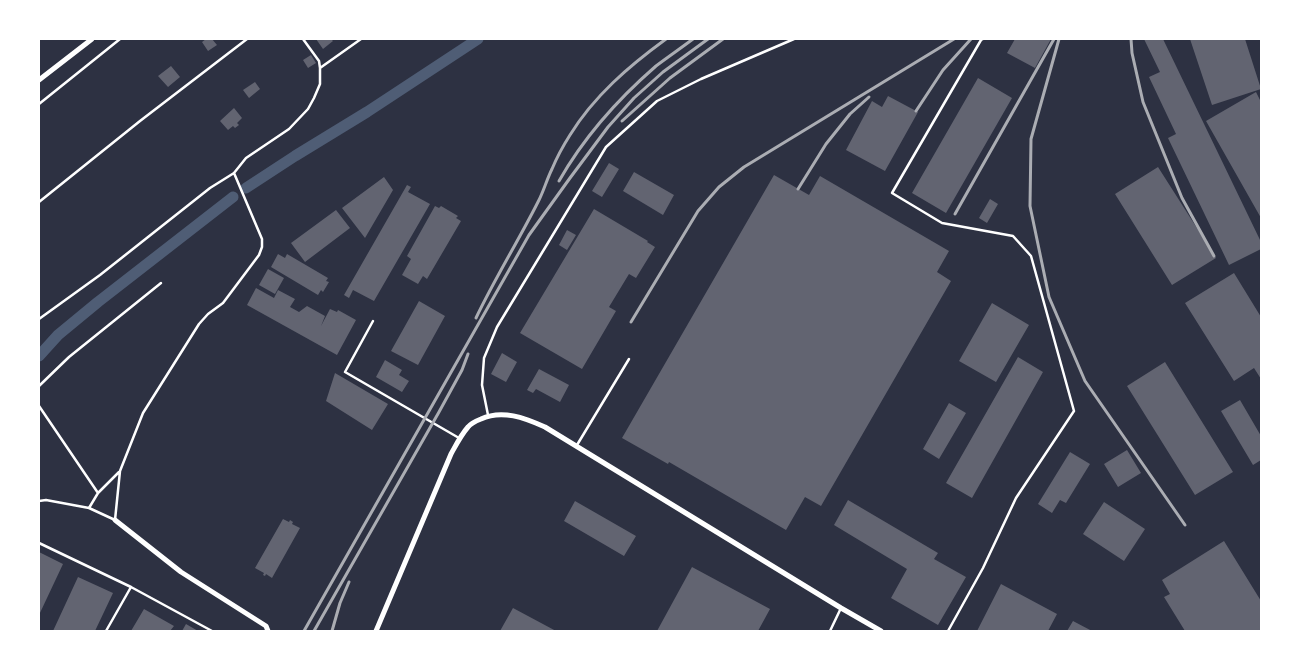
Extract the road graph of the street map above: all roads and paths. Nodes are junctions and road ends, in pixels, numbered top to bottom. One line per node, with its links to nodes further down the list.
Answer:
1 (92, 39): 9 (street)
2 (120, 39): 10 (lane)
3 (247, 39): 12 (lane)
4 (303, 39): 8 (lane)
5 (361, 39): 8 (lane)
6 (794, 39): 19 (lane)
7 (983, 39): 36 (lane)
8 (320, 68): 11 (lane)
9 (39, 80)
10 (39, 104)
11 (234, 173): 14 (lane); 22 (lane)
12 (39, 202)
13 (161, 283): 17 (lane)
14 (39, 319)
15 (373, 321): 20 (lane)
16 (629, 359): 21 (lane)
17 (39, 386)
18 (39, 406): 23 (lane)
19 (488, 415): 20 (street); 21 (street)
20 (459, 438): 33 (street)
21 (576, 446): 29 (street)
22 (120, 471): 23 (lane); 26 (lane)
23 (98, 493): 25 (lane)
24 (39, 500): 25 (lane)
25 (89, 508): 26 (lane)
26 (115, 520): 32 (street)
27 (39, 544): 28 (lane)
28 (130, 587): 30 (lane); 31 (lane)
29 (841, 608): 34 (lane); 35 (street)
30 (106, 631)
31 (212, 631)
32 (268, 631)
33 (376, 631)
34 (830, 631)
35 (881, 631)
36 (948, 631)

